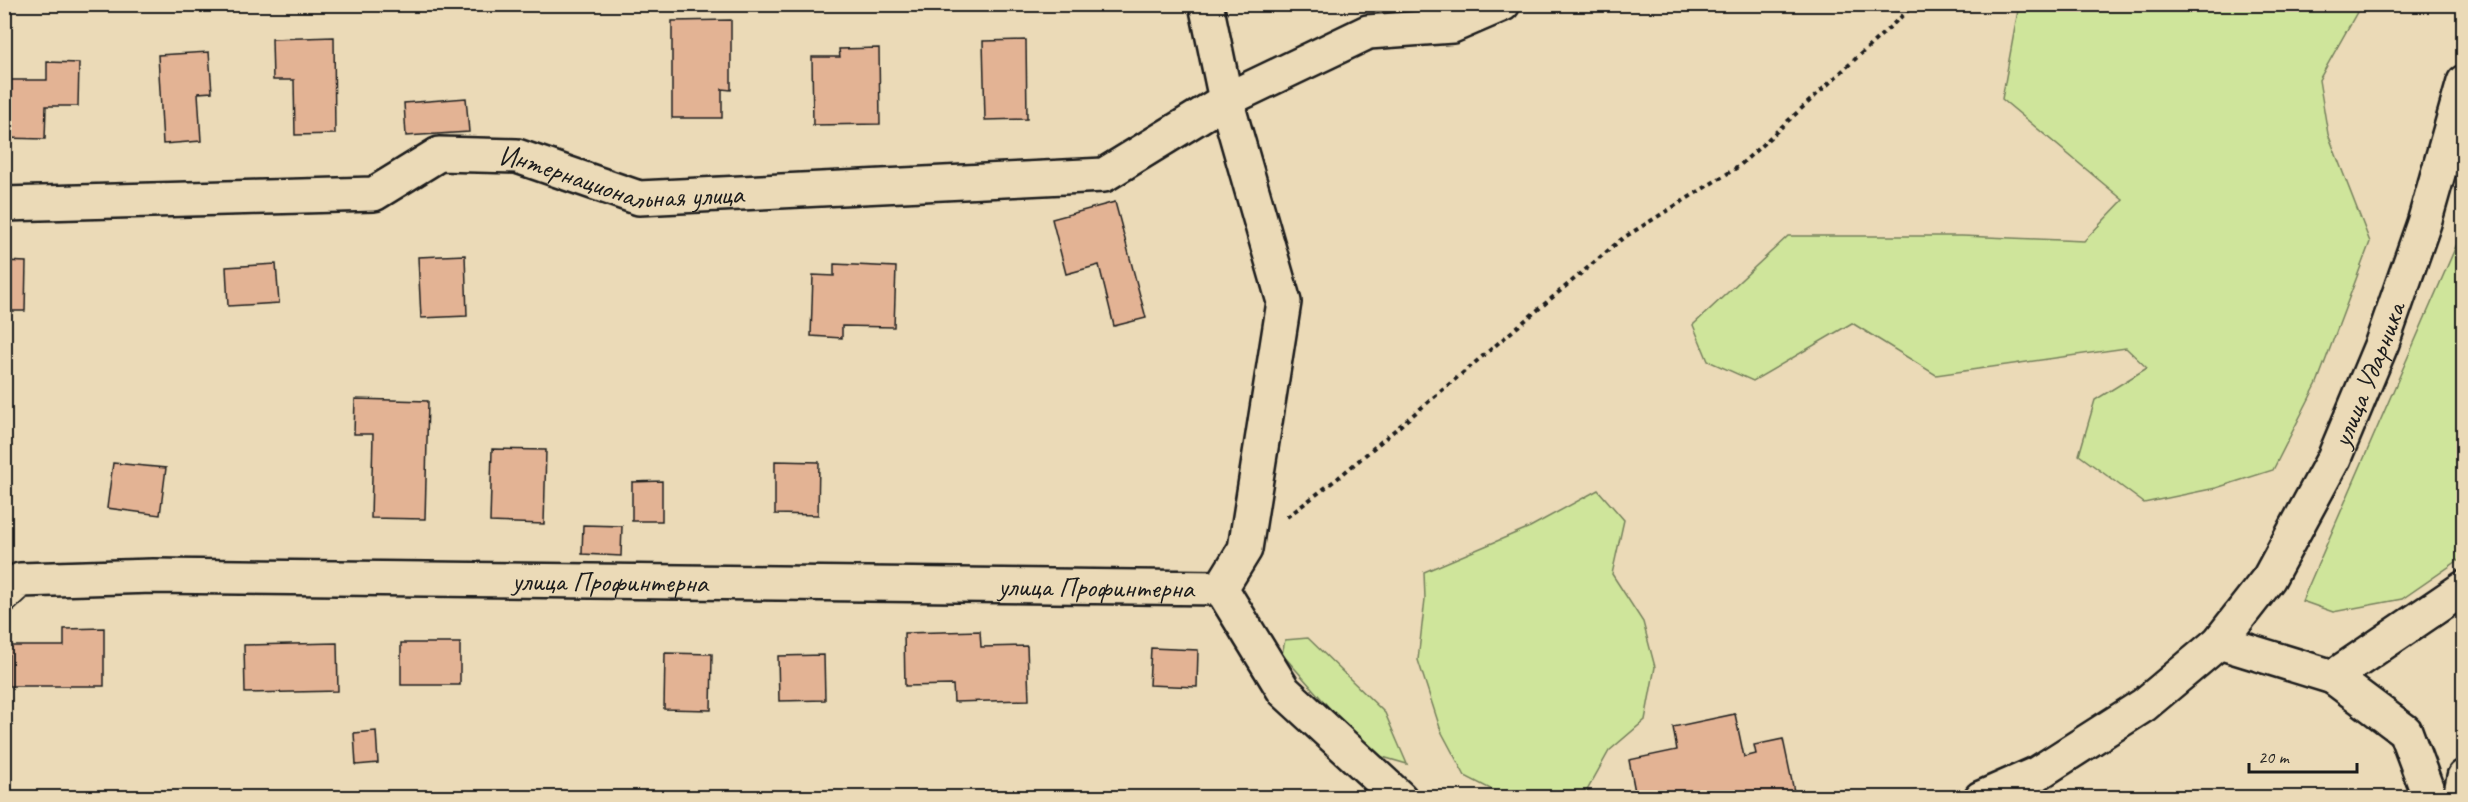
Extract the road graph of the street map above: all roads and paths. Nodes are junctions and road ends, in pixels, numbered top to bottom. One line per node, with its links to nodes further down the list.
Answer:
1 (1206, 4): 5 (street)
2 (1503, 4): 5 (street, Интернациональная улица)
3 (1915, 4): 7 (path)
4 (2463, 82): 11 (street, улица Ударника)
5 (1226, 100): 6 (street, Интернациональная улица); 7 (street)
6 (4, 204)
7 (1245, 549): 8 (street)
8 (1221, 588): 10 (street, улица Профинтерна); 14 (street)
9 (2463, 588): 12 (street)
10 (4, 596)
11 (2219, 642): 12 (street); 15 (street, улица Ударника)
12 (2333, 677): 16 (street)
13 (2463, 777): 17 (street)
14 (1400, 798)
15 (1981, 798)
16 (2430, 798)
17 (2460, 798)

